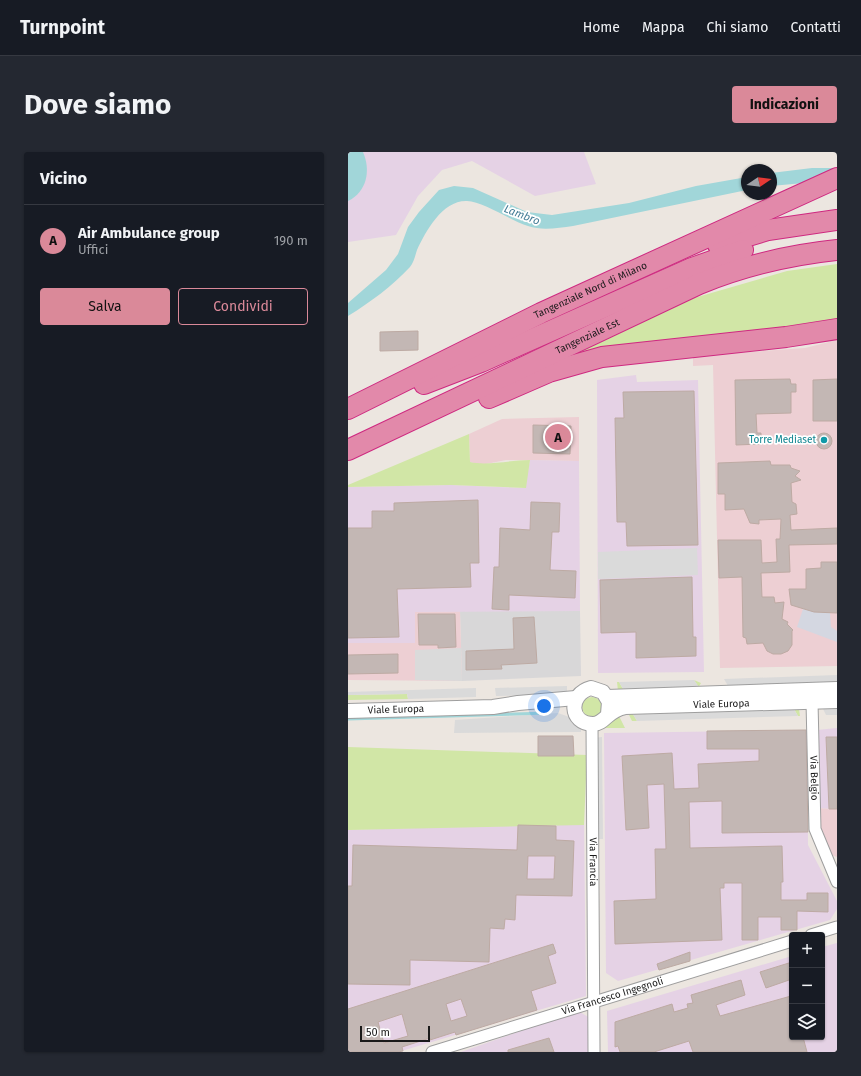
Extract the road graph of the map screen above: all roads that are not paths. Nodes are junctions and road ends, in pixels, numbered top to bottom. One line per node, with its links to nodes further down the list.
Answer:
1 (837, 178): 6 (highway, Tangenziale Nord di Milano)
2 (837, 220): 6 (highway)
3 (837, 233): 7 (highway, Tangenziale Est)
4 (837, 250): 8 (highway, Tangenziale Est)
5 (837, 329): 9 (highway)
6 (348, 409)
7 (348, 414)
8 (348, 450)
9 (348, 454)
10 (837, 689): 11 (street, Viale Europa)
11 (607, 697): 12 (street, Viale Europa); 17 (street)
12 (576, 698): 15 (street, Viale Europa); 18 (street)
13 (837, 701): 14 (street, Viale Europa)
14 (812, 702): 17 (street, Viale Europa); 20 (street, Via Belgio)
15 (493, 707): 16 (street, Viale Europa); 18 (street, Viale Europa)
16 (348, 711)
17 (608, 714): 19 (street, Viale Europa)
18 (577, 716): 19 (street, Viale Europa)
19 (592, 724): 26 (street, Via Francia)
20 (824, 854): 21 (street); 22 (street, Via Belgio)
21 (837, 863)
22 (837, 882)
23 (837, 927): 24 (street)
24 (821, 932)
25 (789, 942): 26 (street, Via Francesco Ingegnoli)
26 (594, 1001): 27 (street, Via Francesco Ingegnoli); 28 (street, Via Francia)
27 (432, 1052)
28 (594, 1052)

